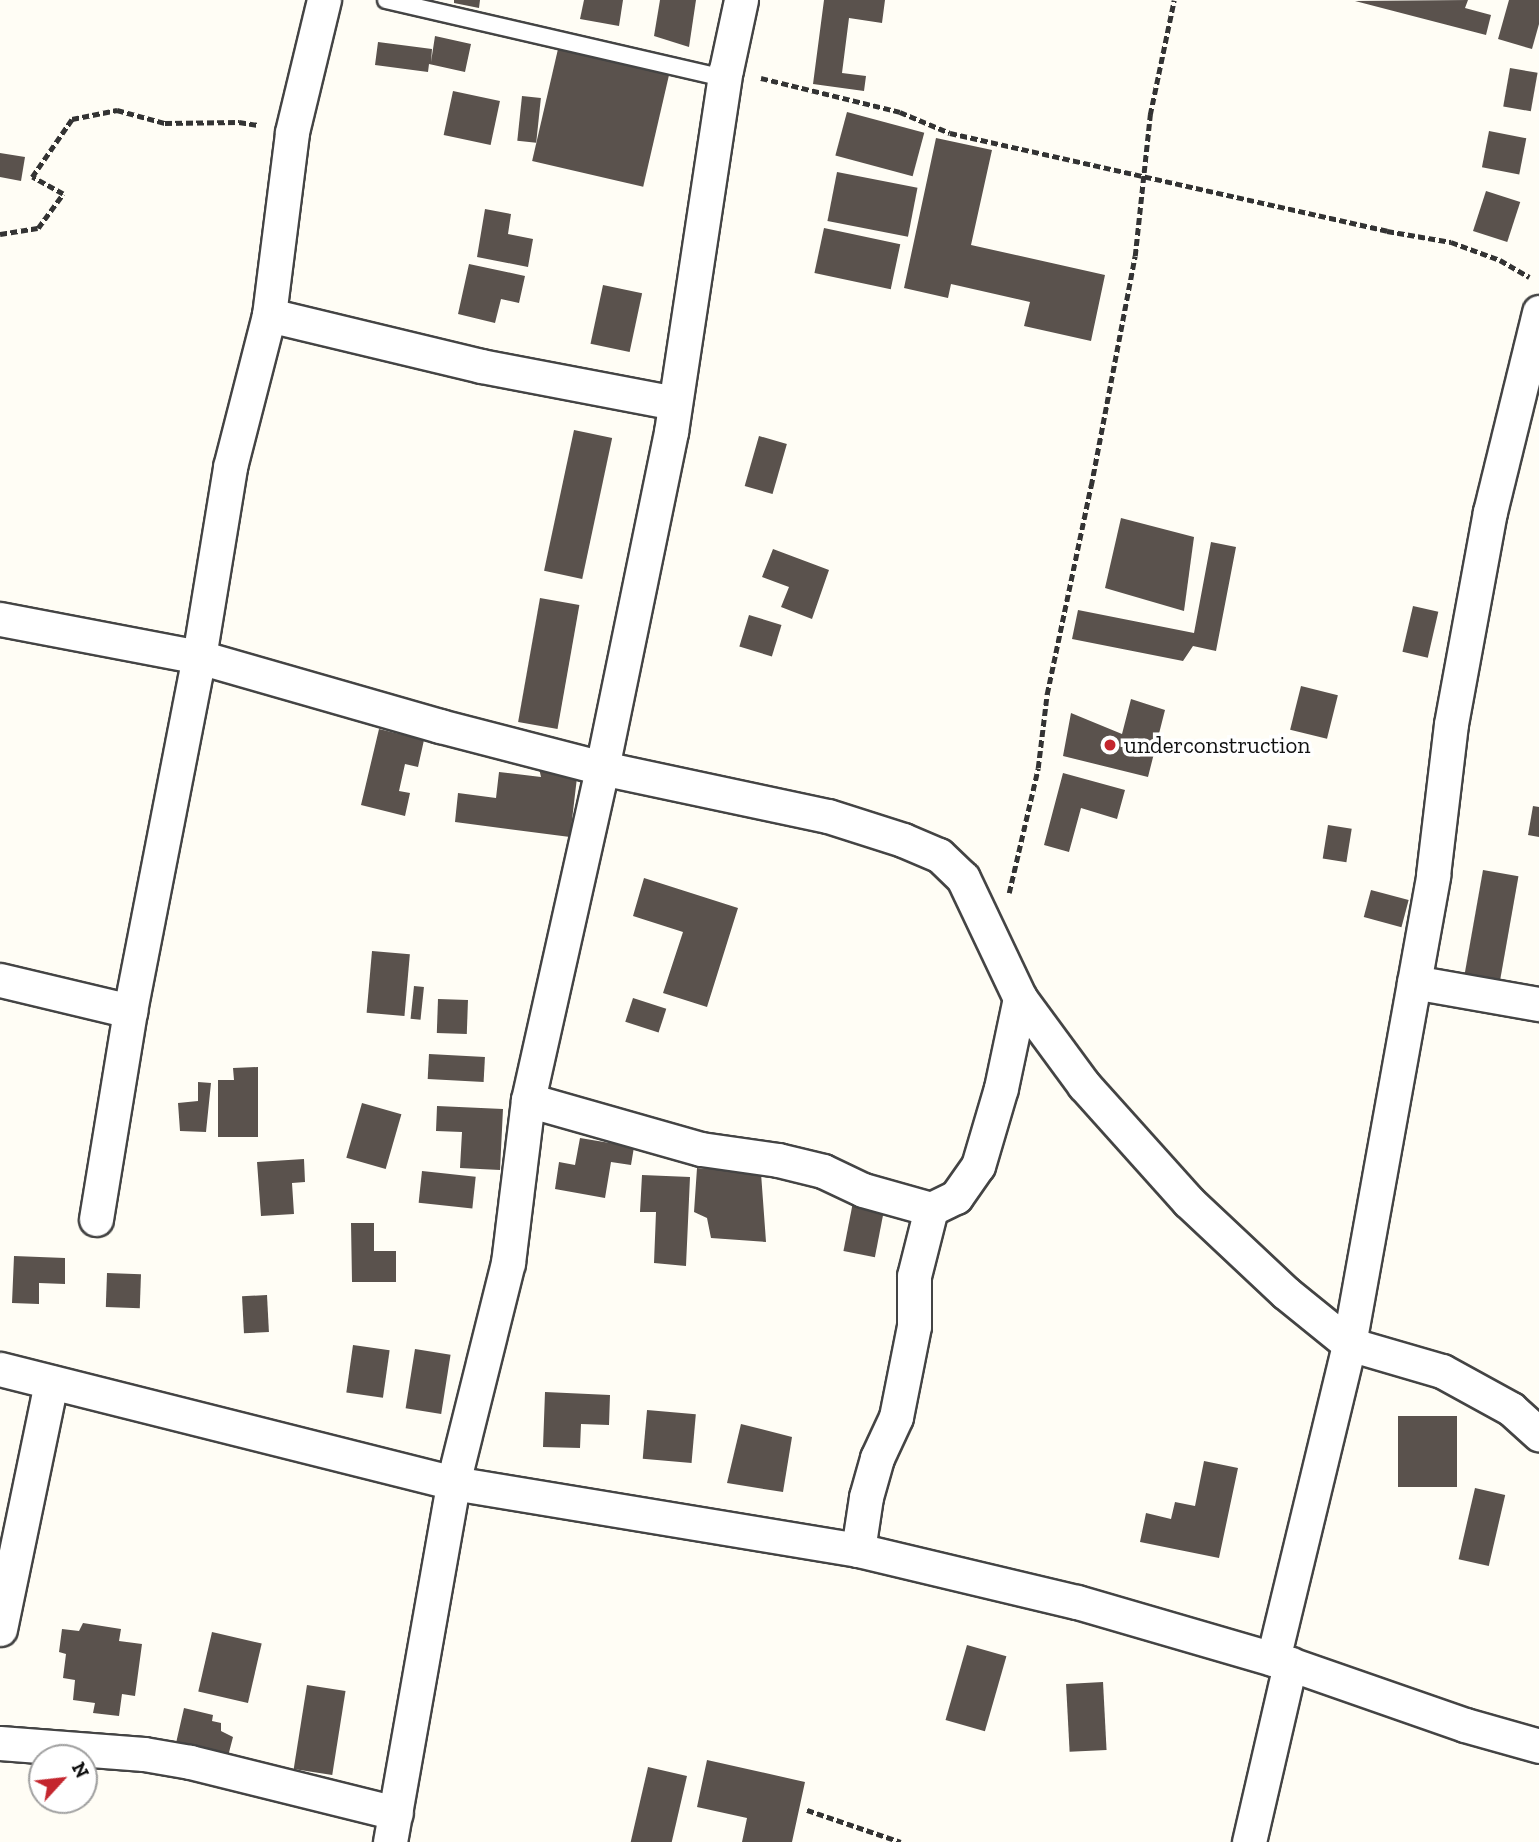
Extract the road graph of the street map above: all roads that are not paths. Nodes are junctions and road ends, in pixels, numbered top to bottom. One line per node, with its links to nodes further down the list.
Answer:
1 (324, 0): 6 (street)
2 (386, 0): 4 (lane)
3 (741, 0): 4 (street)
4 (725, 74): 7 (street)
5 (1539, 312): 12 (street)
6 (269, 315): 7 (street); 9 (street)
7 (675, 403): 10 (street)
8 (0, 619): 9 (street)
9 (199, 657): 10 (street); 15 (street)
10 (602, 768): 13 (street); 16 (street)
11 (0, 980): 15 (street)
12 (1414, 982): 14 (street); 19 (street)
13 (1020, 998): 17 (street); 19 (street)
14 (1539, 1004)
15 (130, 1011): 18 (street)
16 (528, 1100): 17 (street); 23 (street)
17 (931, 1209): 24 (street)
18 (96, 1219)
19 (1349, 1343): 22 (street); 26 (street)
20 (0, 1369): 21 (street)
21 (51, 1382): 23 (street); 25 (street)
22 (1539, 1434)
23 (453, 1483): 24 (street); 29 (street)
24 (858, 1550): 26 (street)
25 (0, 1629)
26 (1281, 1662): 28 (street); 30 (street)
27 (0, 1743): 29 (street)
28 (1539, 1746)
29 (393, 1827)
30 (1249, 1842)

